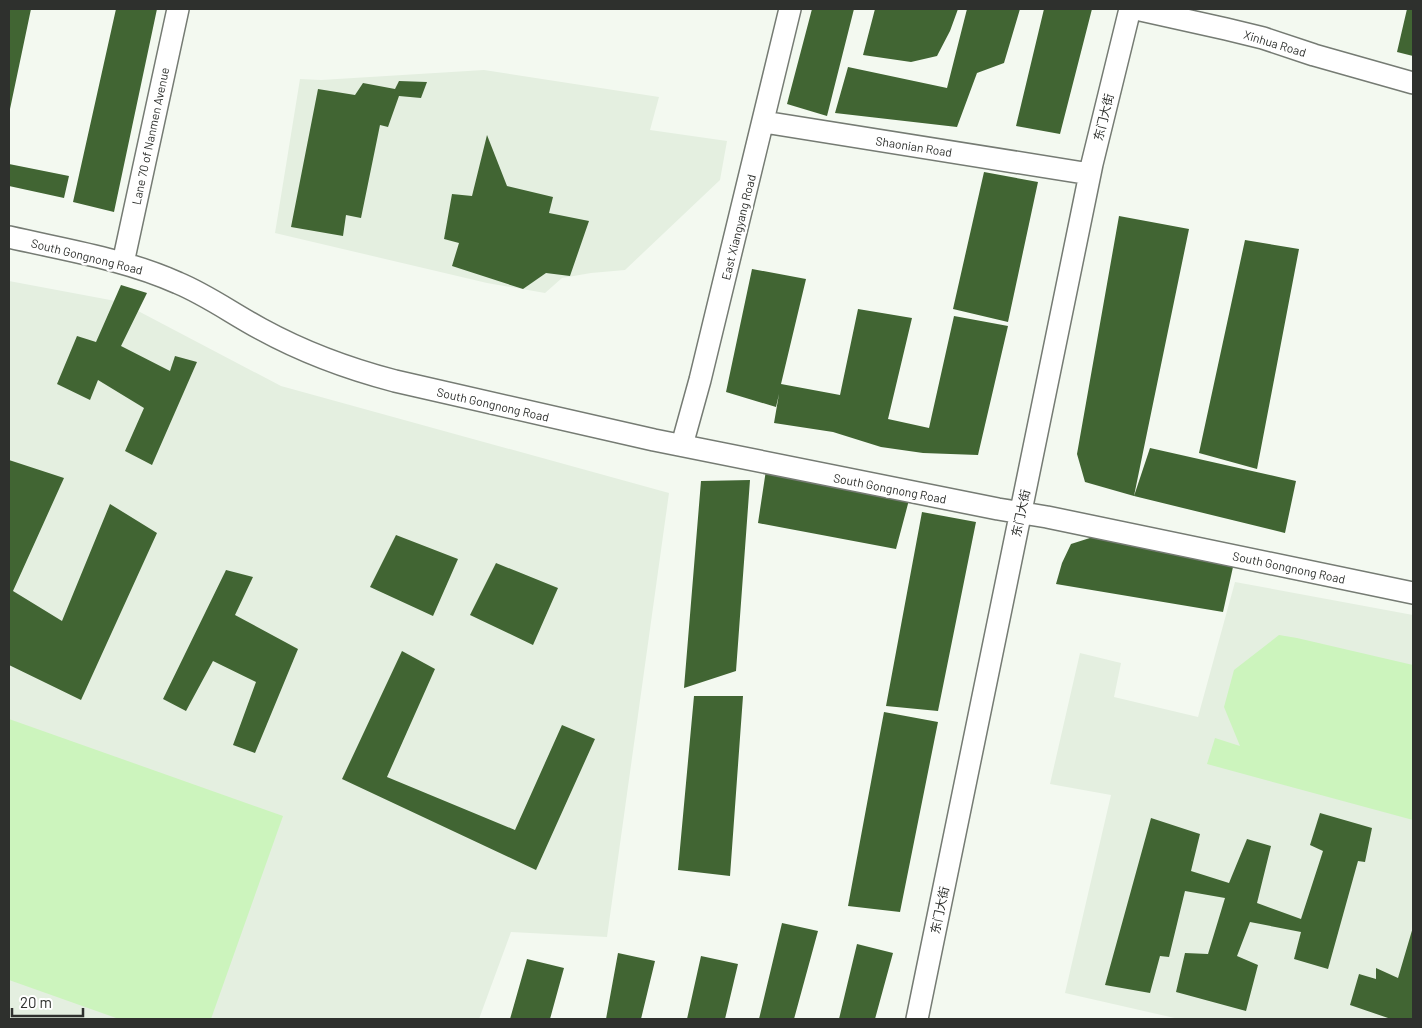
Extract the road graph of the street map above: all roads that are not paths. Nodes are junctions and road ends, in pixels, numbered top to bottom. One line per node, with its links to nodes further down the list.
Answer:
1 (178, 9): 9 (street, Lane 70 of Nanmen Avenue)
2 (790, 9): 6 (street, East Xiangyang Road)
3 (1130, 9): 7 (street, 东门大街)
4 (1136, 9): 5 (street, Xinhua Road)
5 (1413, 83)
6 (764, 122): 7 (street, Shaonian Road); 10 (street, East Xiangyang Road)
7 (1090, 174): 11 (street, 东门大街)
8 (9, 237): 9 (street, South Gongnong Road)
9 (123, 263): 10 (street, South Gongnong Road)
10 (682, 445): 11 (street, South Gongnong Road)
11 (1020, 513): 12 (street, South Gongnong Road); 13 (street, 东门大街)
12 (1413, 593)
13 (917, 1019)

